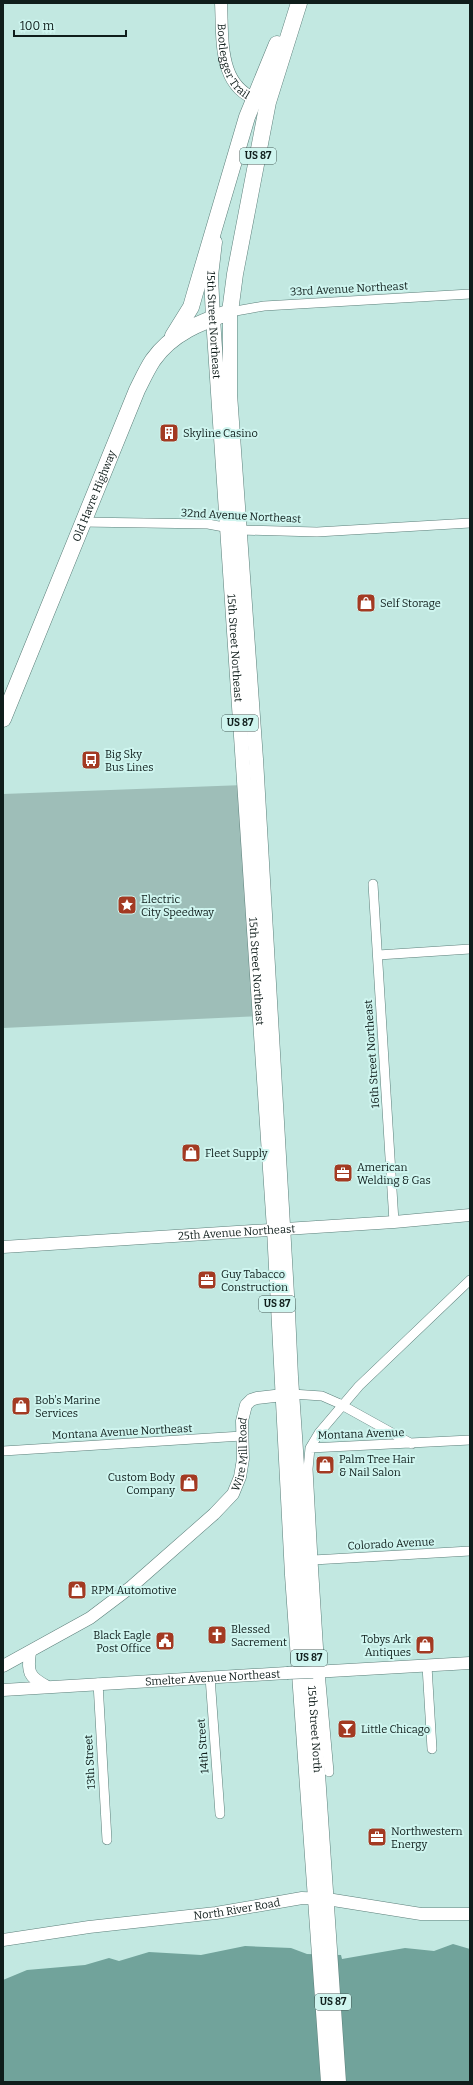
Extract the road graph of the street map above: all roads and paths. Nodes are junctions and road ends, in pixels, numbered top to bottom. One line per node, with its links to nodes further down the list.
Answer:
1 (221, 3): 4 (street, Bootlegger Trail)
2 (294, 3): 4 (highway, 15th Street Northeast / US 87)
3 (299, 3): 4 (highway, 15th Street Northeast / US 87)
4 (261, 100): 5 (highway, 15th Street Northeast / US 87); 7 (highway, 15th Street Northeast / US 87)
5 (218, 216): 8 (main road, 15th Street Northeast / US 87); 9 (highway)
6 (470, 294): 7 (street, 33rd Avenue Northeast)
7 (230, 312): 8 (highway, Old Havre Highway); 12 (main road, 15th Street Northeast / US 87)
8 (213, 318): 9 (highway, Old Havre Highway); 12 (main road, 15th Street Northeast / US 87)
9 (169, 342): 10 (highway, Old Havre Highway)
10 (82, 522): 12 (street, 32nd Avenue Northeast); 13 (highway, Old Havre Highway)
11 (470, 523): 12 (street, 32nd Avenue Northeast)
12 (233, 529): 19 (main road, 15th Street Northeast / US 87)
13 (3, 719)
14 (373, 884): 16 (street, 16th Street Northeast)
15 (470, 949): 16 (street)
16 (378, 955): 18 (street, 16th Street Northeast)
17 (470, 1215): 18 (street, 25th Avenue Northeast)
18 (394, 1222): 19 (street, 25th Avenue Northeast)
19 (278, 1229): 20 (street, 25th Avenue Northeast); 22 (main road, 15th Street Northeast / US 87)
20 (3, 1247)
21 (470, 1280): 24 (street)
22 (286, 1378): 23 (main road, 15th Street North / US 87)
23 (287, 1394): 24 (street, Wire Mill Road); 25 (street, Wire Mill Road); 45 (main road, 15th Street North / US 87)
24 (343, 1405): 27 (street, Montana Avenue); 28 (street, 15th Street North)
25 (242, 1436): 29 (street, Montana Avenue Northeast); 32 (street, Wire Mill Road)
26 (470, 1440): 27 (street, Montana Avenue)
27 (413, 1444): 28 (street, Montana Avenue)
28 (310, 1448): 31 (street, 15th Street North)
29 (3, 1451)
30 (470, 1551): 31 (street, Colorado Avenue)
31 (313, 1560): 36 (street, 15th Street North)
32 (30, 1652): 34 (street, Wire Mill Road); 39 (street)
33 (470, 1663): 35 (street, Smelter Avenue Northeast)
34 (4, 1665)
35 (427, 1666): 36 (street, Smelter Avenue Northeast); 41 (street)
36 (316, 1672): 37 (street, Smelter Avenue Northeast, bridge); 42 (street, 15th Street North)
37 (210, 1677): 38 (street, Smelter Avenue Northeast); 43 (street, 14th Street)
38 (98, 1683): 39 (street, Smelter Avenue Northeast); 44 (street, 13th Street)
39 (46, 1686): 40 (street, Smelter Avenue Northeast)
40 (3, 1690)
41 (432, 1749)
42 (330, 1772)
43 (220, 1814)
44 (107, 1840)
45 (321, 1898): 46 (street, North River Road); 47 (main road, 15th Street North / US 87); 48 (street, North River Road)
46 (470, 1914)
47 (322, 1922): 49 (main road, 15th Street North / US 87); 50 (main road, 15th Street North / US 87)
48 (3, 1940)
49 (328, 2082)
50 (339, 2082)

